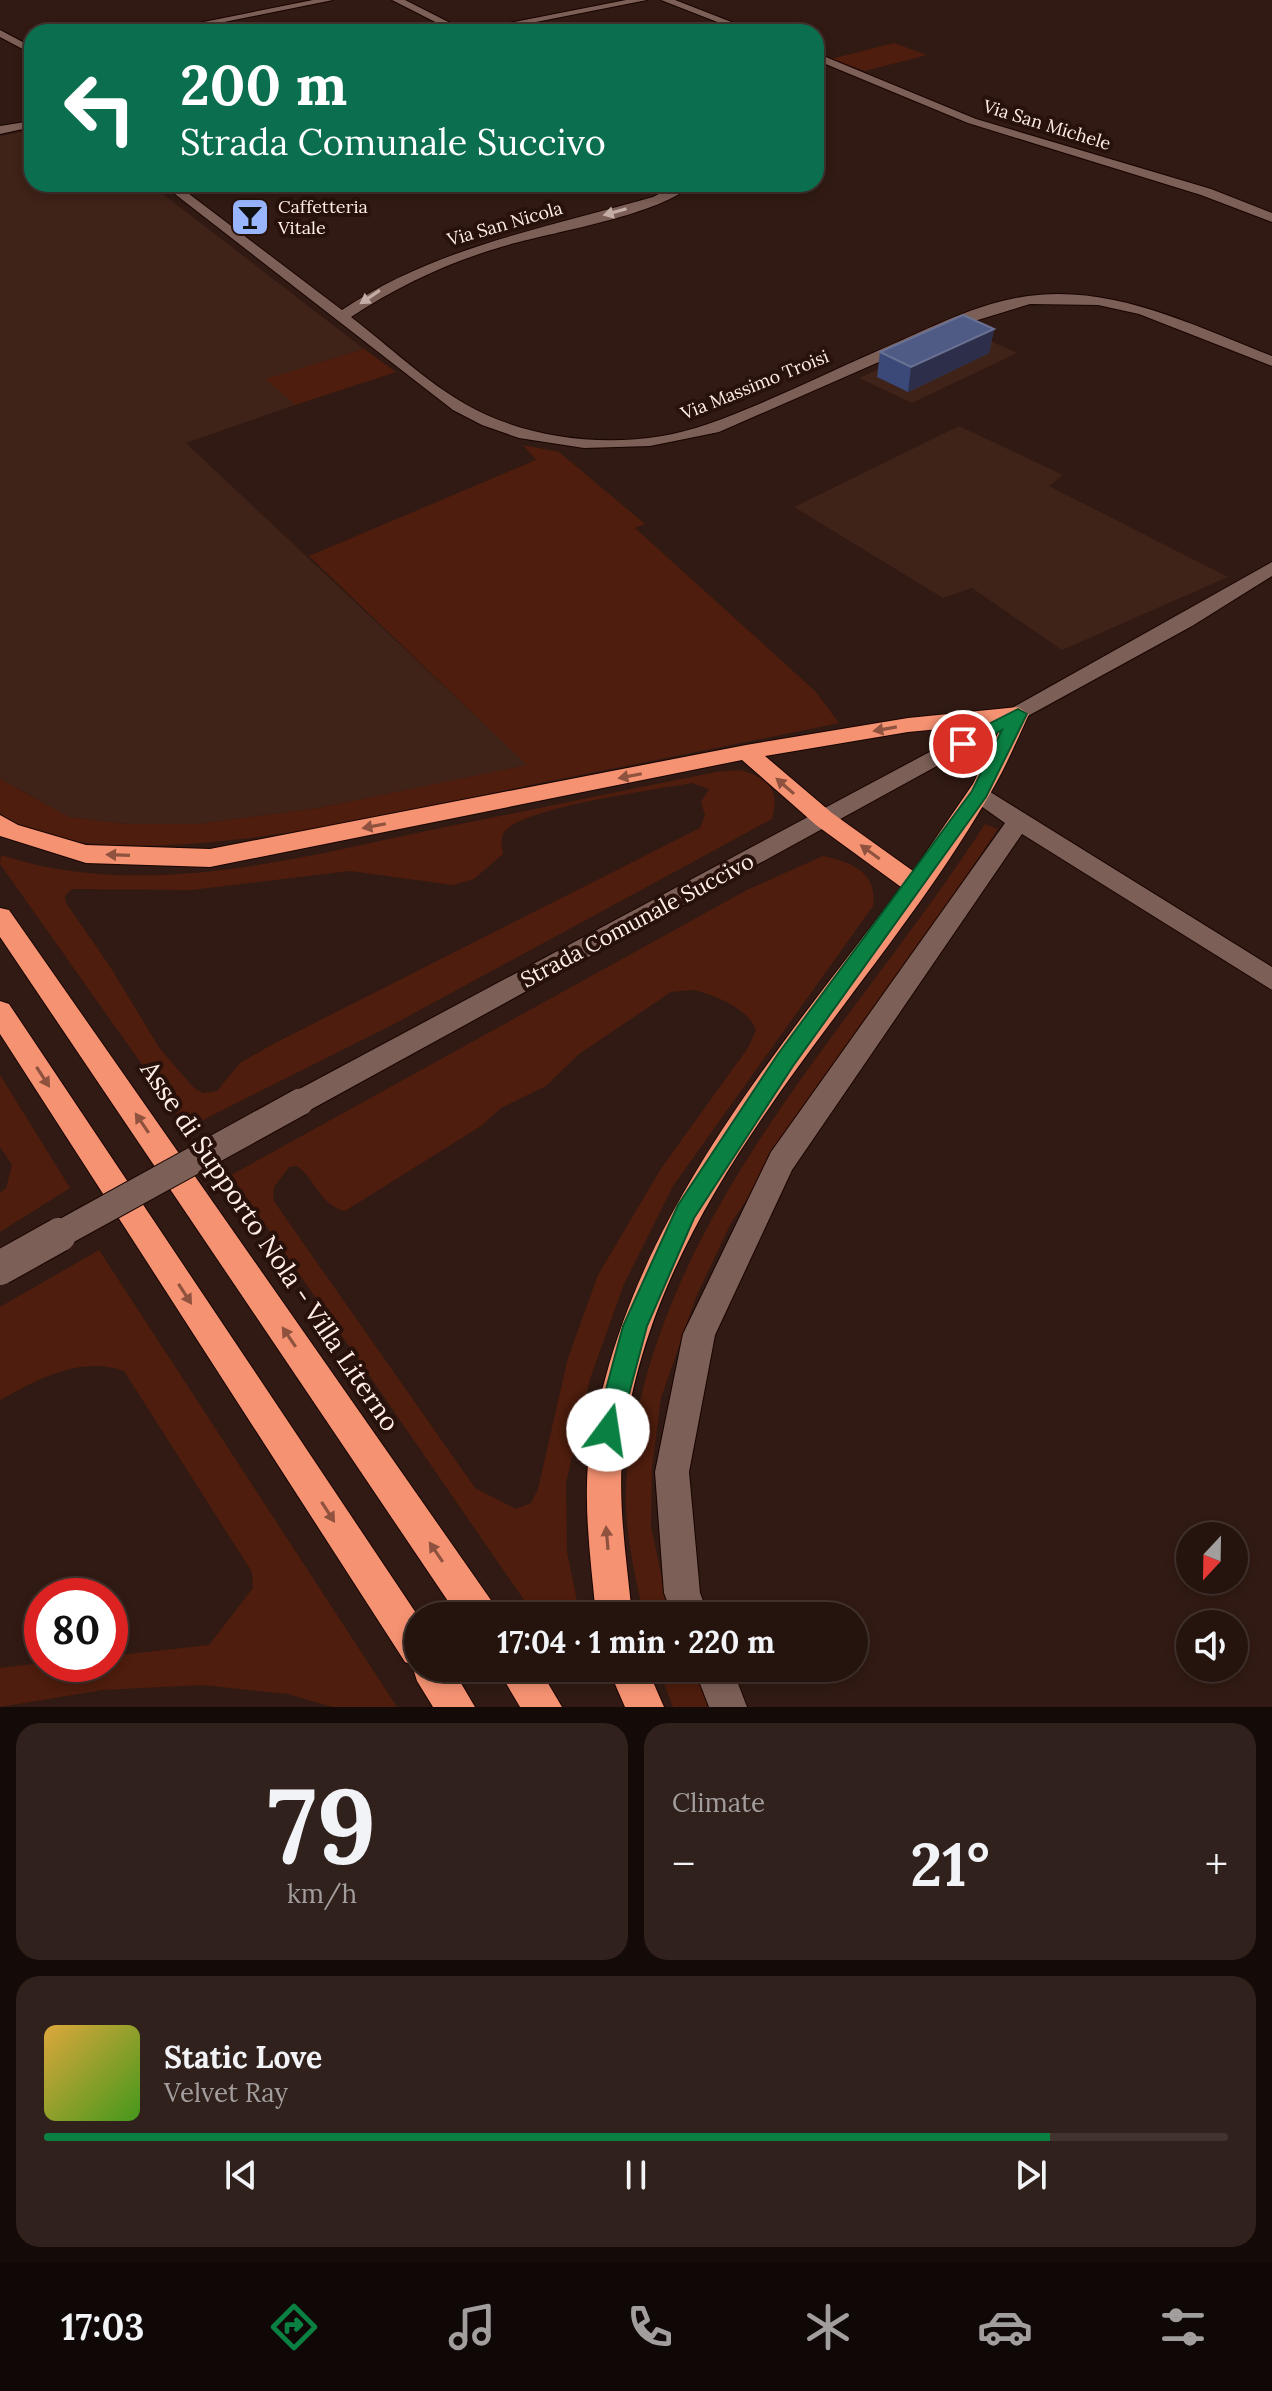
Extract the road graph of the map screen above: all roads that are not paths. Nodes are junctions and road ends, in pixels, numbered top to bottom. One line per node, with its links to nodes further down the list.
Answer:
1 (328, 0): 5 (street)
2 (397, 0): 6 (street)
3 (642, 0): 7 (street)
4 (666, 0): 8 (street)
5 (201, 24)
6 (449, 24)
7 (510, 24)
8 (730, 24)
9 (0, 33): 10 (street)
10 (24, 46)
11 (824, 60): 16 (street, Via San Michele)
12 (24, 126): 13 (street)
13 (0, 130)
14 (178, 192): 17 (street, Via Massimo Troisi)
15 (672, 192): 17 (street, Via San Nicola, one-way to 17)
16 (1272, 218)
17 (342, 317): 18 (street, Via Massimo Troisi)
18 (1272, 361)
19 (1272, 568): 20 (street, Strada Comunale Succivo)
20 (1018, 714): 21 (highway, one-way to 21); 22 (highway); 23 (street, Strada Comunale Succivo)
21 (746, 752): 23 (highway, one-way to 21); 25 (highway, one-way to 25)
22 (979, 793): 24 (street); 26 (highway)
23 (824, 819): 26 (highway, one-way to 23); 30 (street, Strada Comunale Succivo, bridge)
24 (1018, 821): 28 (street); 33 (street)
25 (0, 823)
26 (915, 885): 32 (highway, one-way to 26)
27 (0, 917): 31 (highway, Asse di Supporto Nola - Villa Literno, one-way to 27)
28 (1272, 980)
29 (0, 1012): 34 (highway, one-way to 34)
30 (0, 1268)
31 (470, 1602)
32 (613, 1602)
33 (686, 1602)
34 (404, 1628)
35 (439, 1682): 39 (highway)
36 (526, 1682): 40 (highway)
37 (633, 1682): 41 (highway)
38 (718, 1682): 42 (street)
39 (456, 1707)
40 (543, 1707)
41 (645, 1707)
42 (728, 1707)

